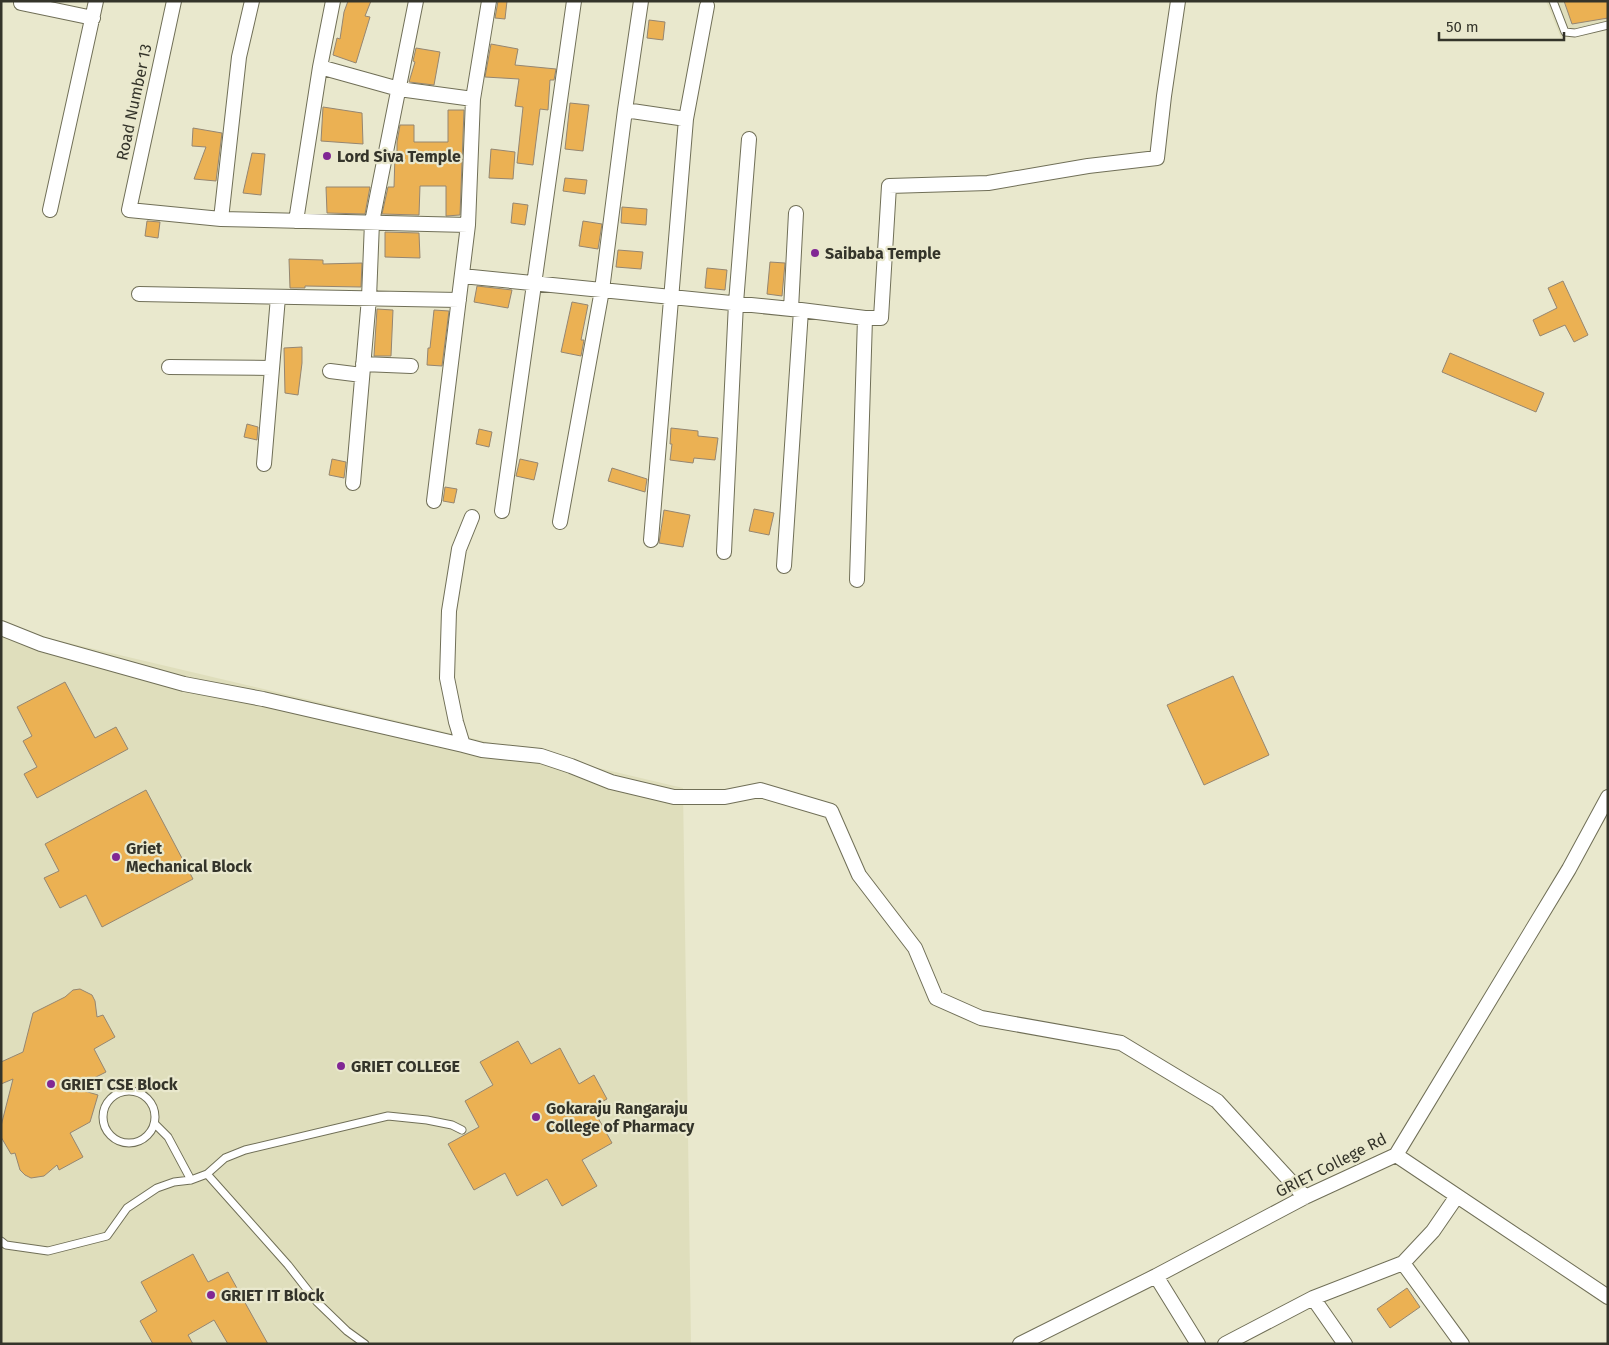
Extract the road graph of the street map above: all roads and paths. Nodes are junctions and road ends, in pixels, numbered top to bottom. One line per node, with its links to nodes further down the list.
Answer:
1 (96, 1): 13 (street)
2 (174, 1): 23 (street, Road Number 13)
3 (252, 1): 23 (street)
4 (333, 1): 15 (street)
5 (416, 1): 16 (street)
6 (489, 1): 17 (street)
7 (574, 1): 28 (street)
8 (641, 1): 18 (street)
9 (1178, 1): 37 (street)
10 (1553, 1): 14 (lane)
11 (21, 3): 13 (street)
12 (707, 6): 19 (street)
13 (93, 18): 21 (street)
14 (1608, 25)
15 (320, 67): 16 (street); 24 (street)
16 (399, 89): 17 (street); 25 (street)
17 (473, 99): 26 (street)
18 (625, 110): 19 (street); 29 (street)
19 (686, 119): 32 (street)
20 (749, 139): 35 (street)
21 (50, 210)
22 (796, 214): 36 (street)
23 (221, 219): 24 (street)
24 (296, 221): 25 (street)
25 (372, 222): 26 (street); 33 (street)
26 (468, 225): 27 (street)
27 (462, 276): 28 (street); 34 (street)
28 (534, 283): 29 (street); 46 (street)
29 (602, 290): 32 (street); 48 (street)
30 (139, 294): 31 (street)
31 (278, 297): 33 (street); 40 (street)
32 (671, 297): 35 (street); 49 (street)
33 (369, 298): 34 (street); 41 (street)
34 (459, 300): 45 (street)
35 (736, 303): 36 (street); 50 (street)
36 (796, 310): 37 (street); 51 (street)
37 (864, 318): 52 (street)
38 (411, 366): 41 (street)
39 (169, 367): 40 (street)
40 (272, 368): 43 (street)
41 (363, 370): 42 (street); 44 (street)
42 (330, 371)
43 (264, 464)
44 (353, 484)
45 (434, 501)
46 (502, 511)
47 (472, 517): 54 (street)
48 (560, 522)
49 (651, 540)
50 (724, 552)
51 (784, 566)
52 (857, 580)
53 (1, 628): 54 (street)
54 (463, 745): 61 (street)
55 (1608, 797): 58 (street, GRIET College Rd)
56 (155, 1124): 56 (lane); 60 (lane)
57 (462, 1130): 59 (lane)
58 (1396, 1155): 61 (street, GRIET College Rd); 62 (street)
59 (207, 1174): 60 (lane); 68 (lane)
60 (191, 1180): 63 (lane)
61 (1305, 1196): 65 (street, GRIET College Rd)
62 (1457, 1196): 64 (street); 66 (street)
63 (1, 1241)
64 (1403, 1263): 67 (street); 73 (street)
65 (1156, 1276): 69 (street, GRIET College Rd); 70 (street)
66 (1608, 1297)
67 (1313, 1298): 71 (street); 72 (street)
68 (365, 1344)
69 (1020, 1344)
70 (1198, 1344)
71 (1225, 1344)
72 (1345, 1344)
73 (1462, 1344)

